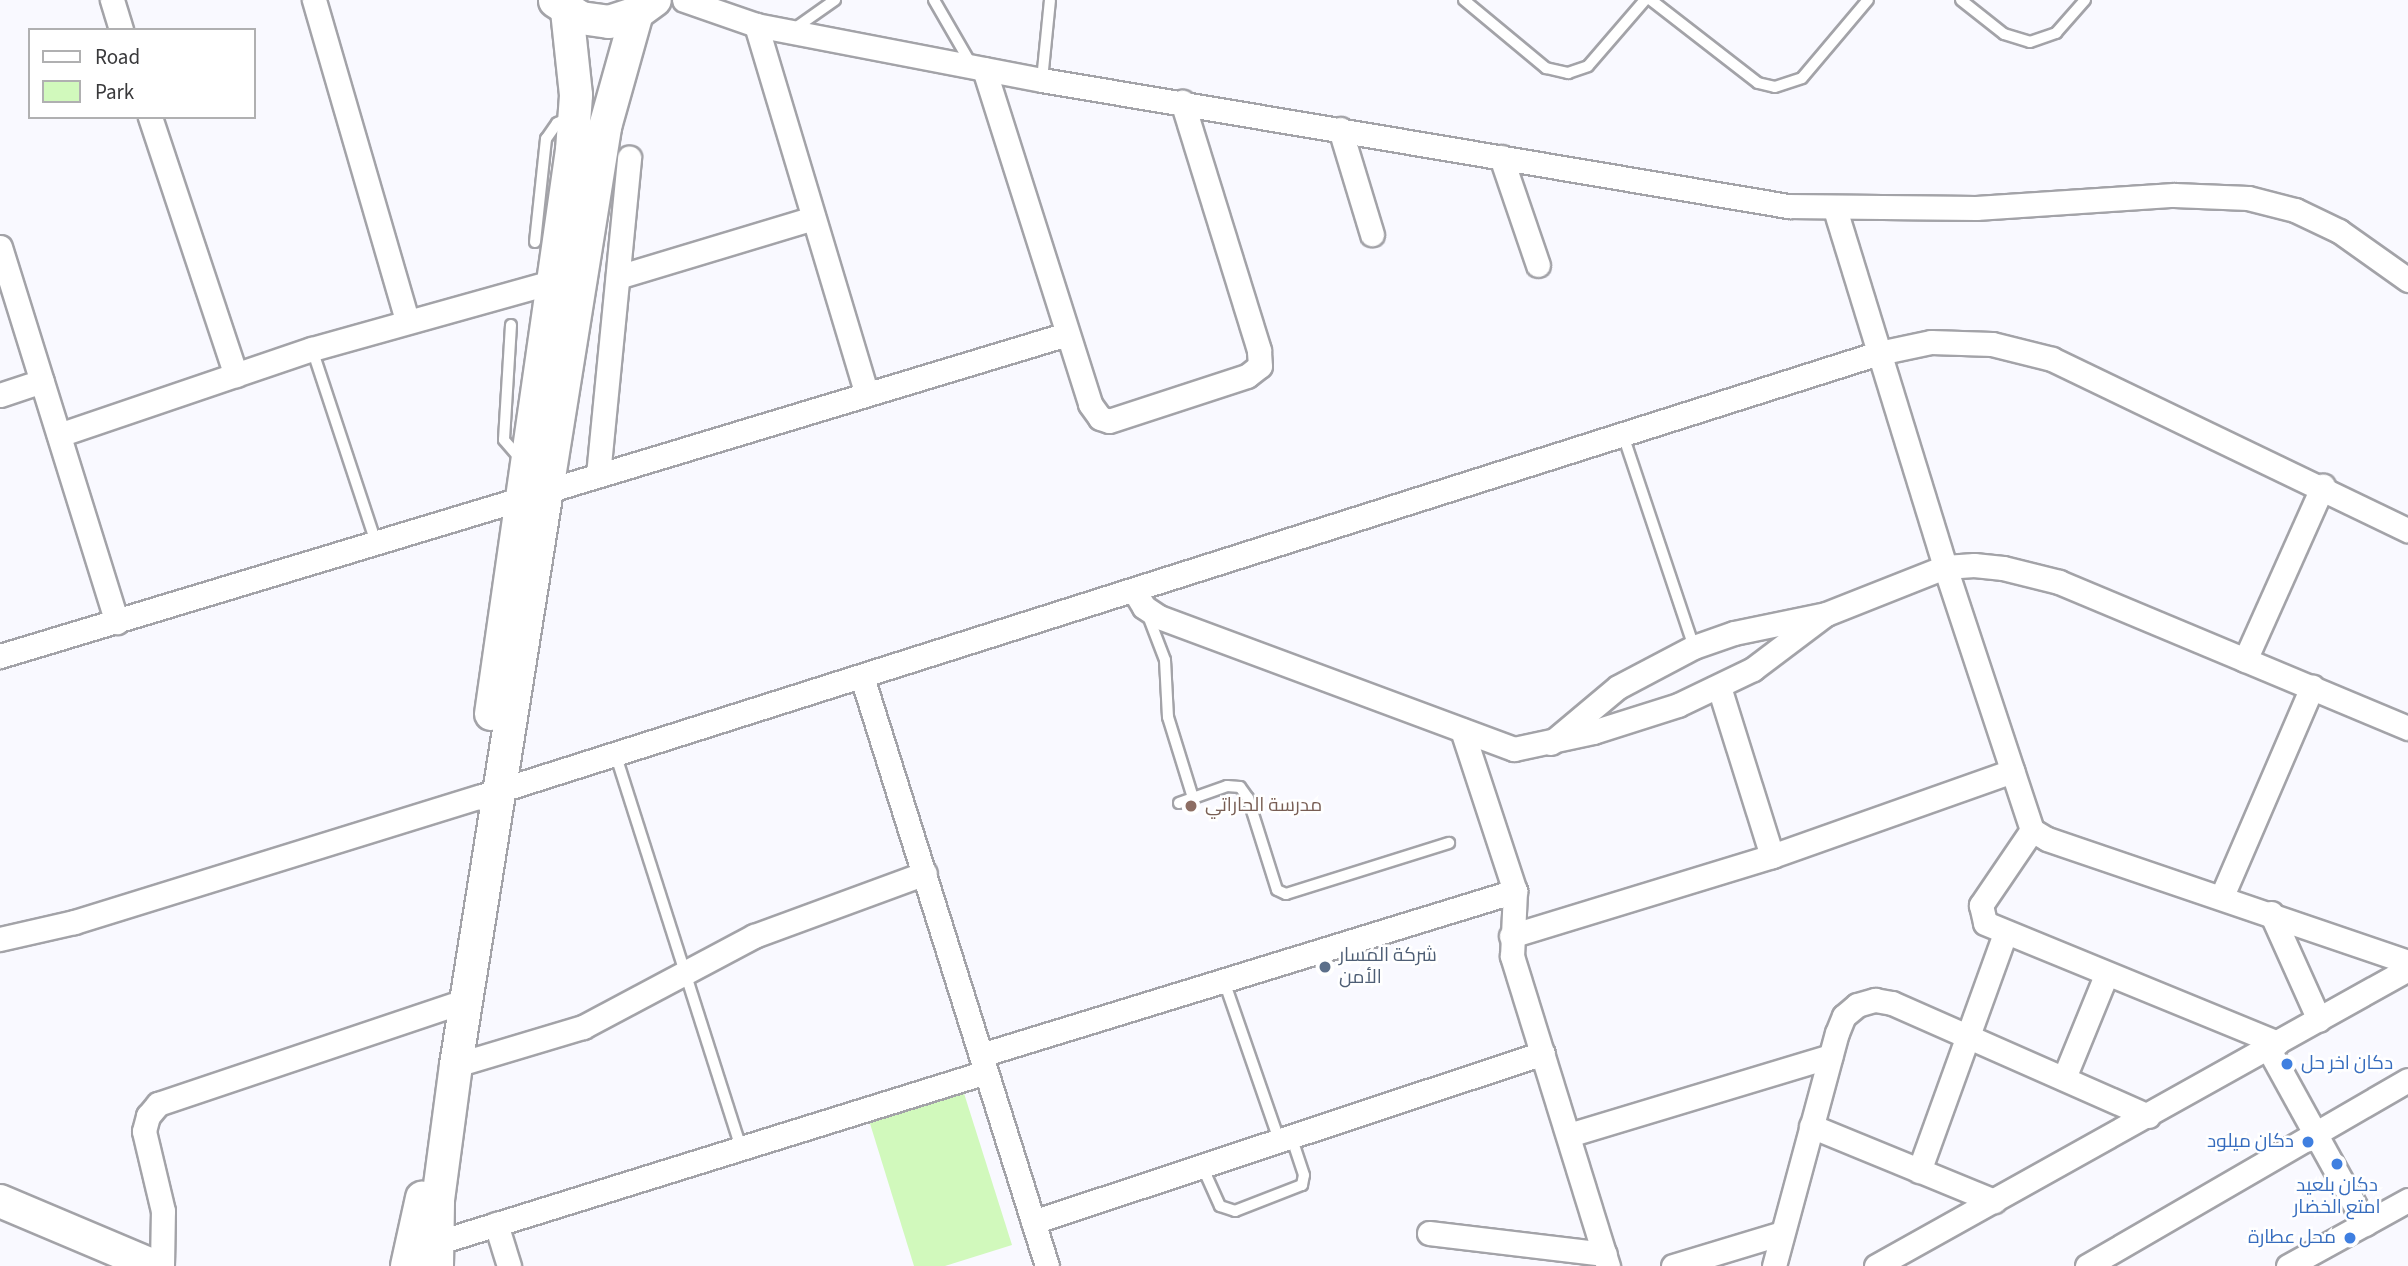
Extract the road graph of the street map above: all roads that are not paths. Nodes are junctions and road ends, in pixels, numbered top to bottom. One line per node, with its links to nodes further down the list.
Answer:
1 (112, 0): 16 (street)
2 (314, 0): 35 (street)
3 (684, 0): 15 (street)
4 (835, 0): 17 (lane)
5 (934, 0): 18 (lane)
6 (1051, 0): 19 (lane)
7 (1464, 0): 8 (lane)
8 (1645, 0)
9 (1651, 0): 10 (lane)
10 (1868, 0)
11 (1961, 0): 12 (lane)
12 (2085, 0)
13 (561, 6): 14 (street); 21 (street)
14 (646, 7): 49 (street)
15 (756, 25): 17 (street); 27 (street)
16 (120, 28)
17 (790, 32): 18 (street)
18 (978, 68): 19 (street); 37 (street)
19 (1042, 80): 20 (street)
20 (1182, 102): 23 (street); 37 (street)
21 (575, 116): 29 (lane); 34 (street)
22 (151, 119): 40 (street)
23 (1340, 129): 24 (street); 28 (street)
24 (1501, 157): 26 (street); 31 (street)
25 (629, 158): 32 (street)
26 (1835, 209): 33 (street); 39 (street)
27 (813, 218): 32 (street); 43 (street)
28 (1371, 234)
29 (535, 242)
30 (0, 247): 41 (street)
31 (1538, 265)
32 (618, 277): 47 (street)
33 (2408, 280)
34 (552, 282): 35 (street); 46 (street)
35 (407, 320): 38 (street)
36 (511, 325): 46 (lane)
37 (1067, 334): 43 (street)
38 (312, 349): 40 (street); 51 (lane)
39 (1879, 353): 45 (street); 48 (street); 52 (street)
40 (236, 375): 44 (street)
41 (42, 381): 42 (street); 44 (street)
42 (0, 394)
43 (867, 394): 47 (street)
44 (59, 435): 55 (street)
45 (1623, 435): 53 (street); 56 (lane)
46 (526, 464): 49 (street)
47 (598, 475): 49 (street)
48 (2323, 486): 50 (street); 58 (street)
49 (534, 494): 51 (street); 67 (street)
50 (2408, 530)
51 (376, 543): 55 (street)
52 (1945, 567): 54 (street); 58 (street); 66 (street)
53 (1140, 600): 59 (street); 63 (street); 68 (lane)
54 (1826, 614): 56 (street); 60 (street)
55 (117, 622): 57 (street)
56 (1694, 647): 64 (street)
57 (0, 656)
58 (2245, 660): 61 (street)
59 (862, 677): 65 (street); 73 (street)
60 (1719, 687): 64 (street); 72 (street)
61 (2312, 687): 62 (street); 75 (street)
62 (2408, 728)
63 (1462, 730): 64 (street); 74 (street)
64 (1551, 743)
65 (615, 753): 67 (street); 83 (lane)
66 (2012, 771): 70 (street); 72 (street)
67 (490, 793): 79 (street); 85 (street); 92 (street)
68 (1193, 798): 69 (lane); 71 (lane)
69 (1179, 803)
70 (2032, 830): 75 (street); 77 (street)
71 (1449, 843)
72 (1772, 856): 78 (street)
73 (925, 873): 83 (street); 91 (street)
74 (1515, 891): 78 (street); 84 (street)
75 (2222, 896): 76 (street)
76 (2271, 913): 80 (street); 86 (street)
77 (2005, 934): 82 (street); 87 (street)
78 (1511, 936): 89 (street)
79 (0, 939)
80 (2408, 962)
81 (2408, 969): 86 (street)
82 (2106, 975): 88 (street); 93 (street)
83 (683, 976): 92 (street); 100 (lane)
84 (1224, 981): 91 (street); 99 (lane)
85 (453, 1005): 116 (street); 117 (street)
86 (2319, 1020): 88 (street)
87 (1967, 1035): 90 (street); 93 (street); 102 (street)
88 (2272, 1045): 95 (street); 97 (street)
89 (1543, 1053): 98 (street); 99 (street)
90 (1830, 1056): 96 (street); 98 (street)
91 (984, 1064): 100 (street); 107 (street)
92 (456, 1065): 112 (street)
93 (2064, 1078): 95 (street)
94 (2408, 1080): 97 (street)
95 (2148, 1116): 105 (street)
96 (1811, 1126): 102 (street); 111 (street)
97 (2315, 1133): 109 (street); 123 (street)
98 (1569, 1135): 113 (street)
99 (1285, 1138): 101 (street); 101 (lane)
100 (741, 1148): 108 (street)
101 (1202, 1166): 107 (street)
102 (1920, 1171): 105 (street)
103 (2408, 1200): 109 (street)
104 (0, 1201): 115 (street)
105 (1994, 1201): 122 (street)
106 (0, 1219): 114 (street)
107 (1033, 1222): 119 (street)
108 (496, 1224): 112 (street); 118 (street)
109 (2365, 1224): 124 (street)
110 (1429, 1233): 113 (street)
111 (1782, 1233): 120 (street); 121 (street)
112 (436, 1255)
113 (1606, 1260)
114 (117, 1266)
115 (154, 1266)
116 (163, 1266)
117 (407, 1266)
118 (509, 1266)
119 (1046, 1266)
120 (1673, 1266)
121 (1774, 1266)
122 (1876, 1266)
123 (2087, 1266)
124 (2288, 1266)

